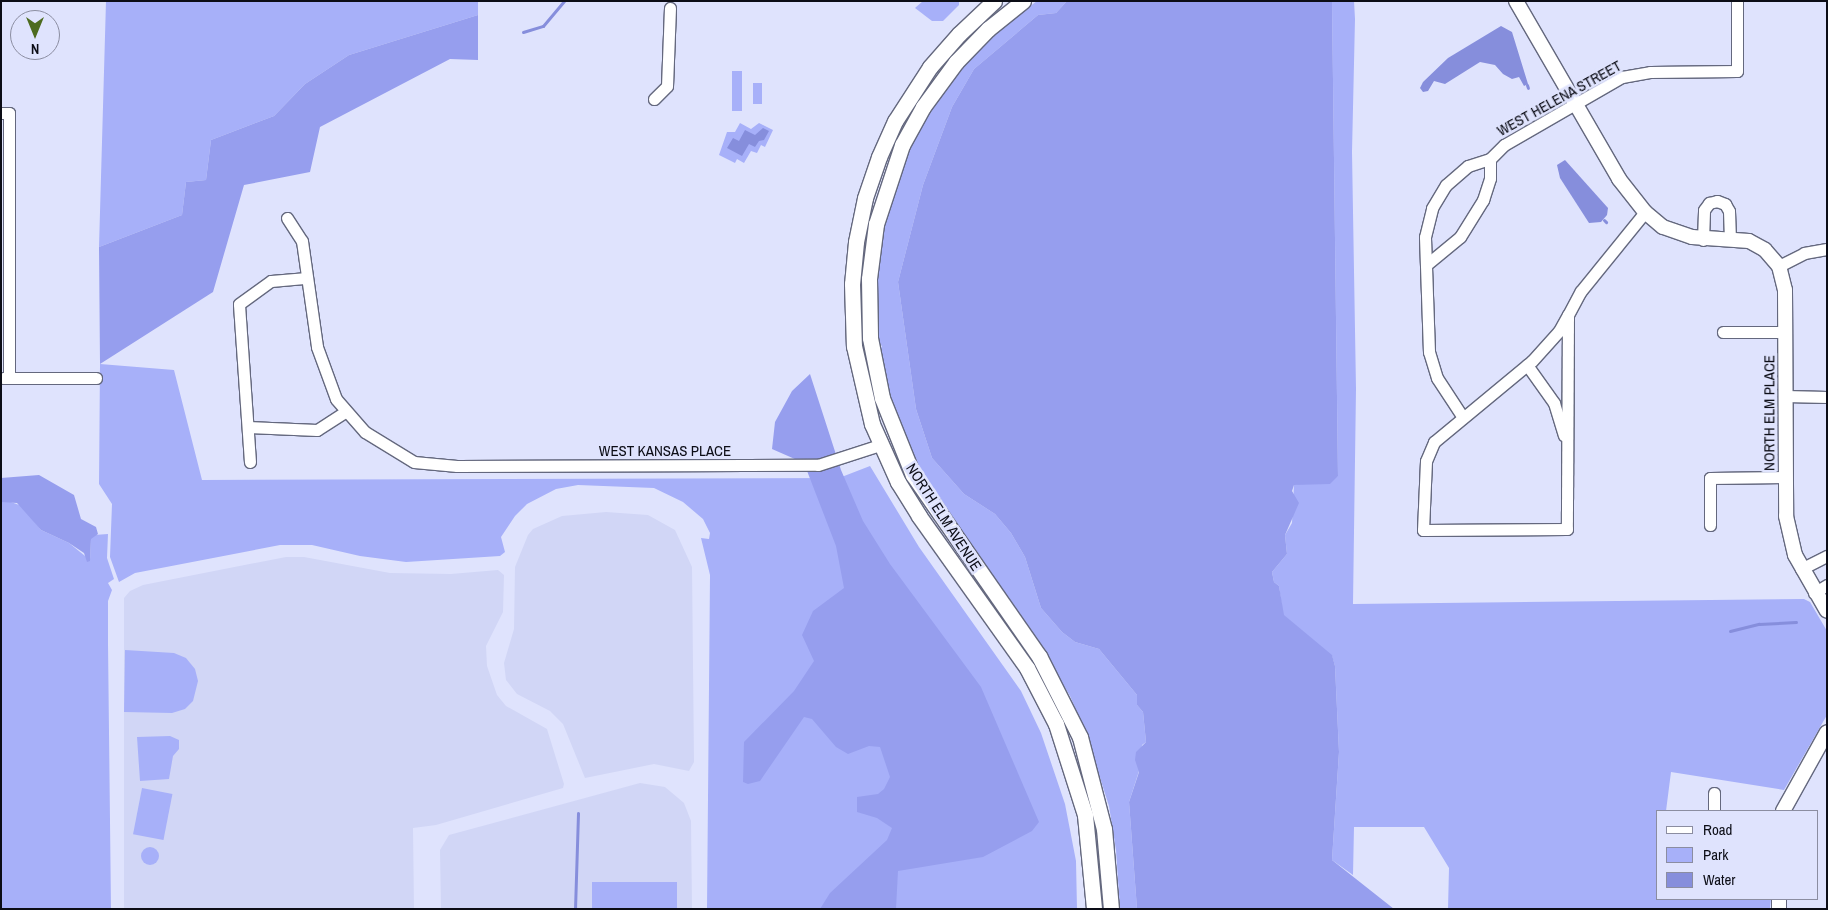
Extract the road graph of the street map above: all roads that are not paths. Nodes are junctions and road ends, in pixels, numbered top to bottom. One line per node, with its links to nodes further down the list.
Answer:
1 (994, 1): 6 (main road, NORTH ELM AVENUE)
2 (1023, 1): 7 (main road, NORTH ELM AVENUE)
3 (1516, 1): 9 (street)
4 (1737, 1): 9 (street, WEST HELENA STREET)
5 (670, 8): 8 (street)
6 (943, 51): 7 (main road); 14 (main road, NORTH ELM AVENUE)
7 (956, 62): 15 (main road, NORTH ELM AVENUE)
8 (654, 98)
9 (1575, 104): 11 (street, WEST HELENA STREET); 12 (street)
10 (5, 113): 26 (street)
11 (1490, 159): 19 (street, WEST HELENA STREET); 19 (street, WEST HELENA STREET)
12 (1645, 212): 16 (street); 22 (street)
13 (287, 218): 21 (street, WEST KANSAS PLACE)
14 (860, 220): 15 (main road); 34 (main road, NORTH ELM AVENUE)
15 (876, 224): 33 (main road, NORTH ELM AVENUE)
16 (1703, 240): 17 (street); 17 (street)
17 (1730, 240): 20 (street)
18 (1827, 249): 20 (street)
19 (1426, 265): 31 (street, WEST HELENA STREET)
20 (1779, 266): 24 (street, NORTH ELM PLACE)
21 (307, 278): 30 (street, WEST KANSAS PLACE); 32 (street)
22 (1568, 315): 25 (street); 35 (street)
23 (1724, 332): 24 (street)
24 (1785, 332): 28 (street, NORTH ELM PLACE)
25 (1527, 365): 31 (street); 35 (street)
26 (5, 378): 27 (street)
27 (96, 378)
28 (1785, 396): 29 (street); 37 (street, NORTH ELM PLACE)
29 (1827, 396)
30 (345, 412): 32 (street); 34 (street, WEST KANSAS PLACE)
31 (1462, 416): 35 (street)
32 (248, 427): 36 (street)
33 (896, 438): 34 (main road); 49 (main road, NORTH ELM AVENUE)
34 (880, 445): 48 (main road, NORTH ELM AVENUE)
35 (1568, 446)
36 (250, 462)
37 (1785, 477): 38 (street); 40 (street, NORTH ELM PLACE)
38 (1710, 525)
39 (1827, 556): 40 (street)
40 (1801, 569): 42 (street, NORTH ELM PLACE)
41 (1827, 585): 42 (street)
42 (1814, 593): 43 (street, NORTH ELM PLACE)
43 (1827, 611)
44 (1827, 732): 47 (street)
45 (1714, 793): 46 (street)
46 (1714, 810)
47 (1784, 810)
48 (1094, 909)
49 (1111, 909)

